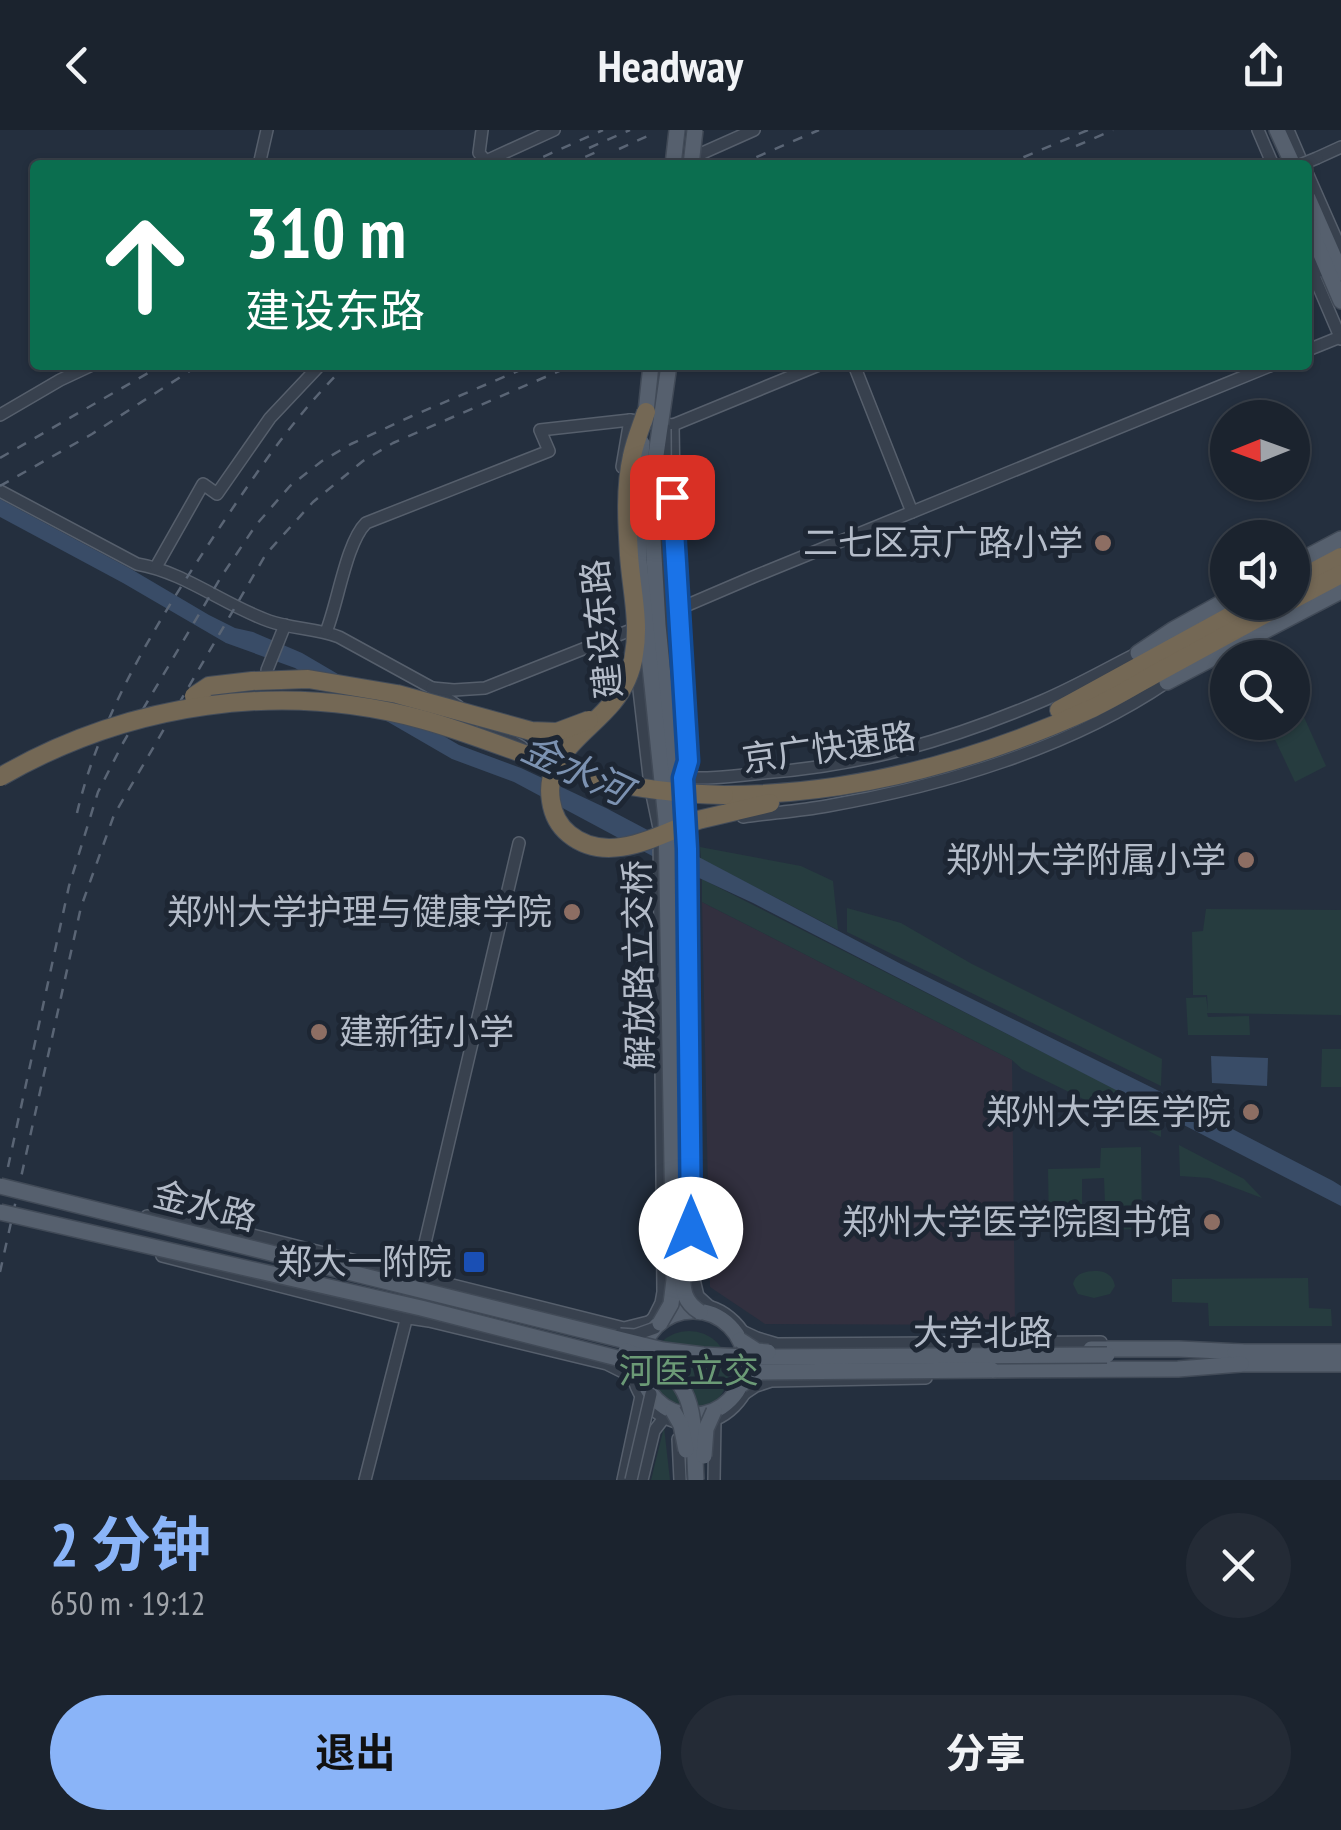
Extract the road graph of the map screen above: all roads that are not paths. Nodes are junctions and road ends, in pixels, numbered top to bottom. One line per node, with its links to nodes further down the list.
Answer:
1 (267, 130): 12 (street)
2 (482, 130): 3 (street)
3 (554, 130)
4 (677, 130): 13 (main road)
5 (696, 130): 15 (main road, bridge)
6 (754, 130): 14 (street)
7 (1258, 130): 16 (street)
8 (1267, 130): 17 (main road)
9 (1277, 130): 18 (main road)
10 (1288, 130): 19 (street)
11 (1341, 147): 20 (street, bridge)
12 (261, 160)
13 (674, 160)
14 (685, 160)
15 (693, 160)
16 (1271, 160)
17 (1280, 160)
18 (1296, 160)
19 (1297, 160)
20 (1312, 160)
21 (1312, 184): 24 (street)
22 (1312, 207): 27 (main road)
23 (1312, 233): 28 (main road)
24 (1341, 250)
25 (1312, 252): 29 (street)
26 (1312, 272): 30 (street)
27 (1341, 273)
28 (1341, 301)
29 (1341, 320)
30 (1340, 338): 31 (street)
31 (1312, 348)
32 (81, 370): 40 (street)
33 (315, 370): 48 (street)
34 (650, 370): 41 (main road, 解放路立交桥, bridge)
35 (668, 370): 39 (main road, 解放路立交桥, bridge)
36 (808, 370): 42 (street)
37 (856, 370): 44 (street)
38 (1260, 370): 44 (street)
39 (665, 404): 72 (street, bridge); 85 (main road, 解放路立交桥, bridge)
40 (0, 415)
41 (638, 416): 42 (street); 58 (street, 建设东路); 59 (street); 67 (highway, bridge); 87 (main road, 解放路立交桥, bridge)
42 (673, 425): 54 (street)
43 (0, 491): 48 (street)
44 (912, 512): 54 (street)
45 (1341, 539): 46 (main road)
46 (1310, 555)
47 (1341, 558): 49 (highway)
48 (156, 567): 57 (street)
49 (1310, 574)
50 (1341, 574): 51 (highway)
51 (1310, 590)
52 (1341, 591): 64 (main road)
53 (1210, 609): 60 (main road)
54 (678, 610): 58 (street); 72 (street)
55 (1223, 620): 62 (highway)
56 (1252, 620): 68 (highway)
57 (284, 625): 59 (street); 61 (street)
58 (632, 630): 65 (street); 73 (street, 建设东路)
59 (326, 632): 65 (street)
60 (1138, 653): 62 (highway); 63 (street)
61 (267, 670)
62 (1124, 675): 63 (highway); 68 (highway)
63 (1092, 677): 72 (street)
64 (1167, 682): 69 (highway)
65 (432, 688): 73 (street)
66 (194, 696): 67 (highway, bridge); 68 (highway, 京广快速路, bridge); 71 (highway, 京广快速路)
67 (610, 706): 70 (highway, bridge)
68 (1082, 706): 70 (highway, 京广快速路)
69 (1109, 714): 75 (street)
70 (960, 758): 74 (highway, 京广快速路, bridge)
71 (0, 765)
72 (682, 770): 73 (street); 75 (street)
73 (650, 779): 76 (street, 建设东路)
74 (0, 780)
75 (686, 826): 76 (street); 85 (street)
76 (659, 829): 87 (street, 建设东路)
77 (519, 844): 84 (street)
78 (0, 1186): 82 (main road, 金水路, bridge)
79 (0, 1197): 89 (main road, 金水路, bridge)
80 (0, 1212): 83 (main road, bridge)
81 (147, 1216): 82 (street); 84 (street); 87 (street, bridge)
82 (127, 1218): 89 (main road, 金水路, bridge)
83 (37, 1222): 86 (street, bridge); 97 (main road, bridge)
84 (417, 1277): 86 (street); 87 (street)
85 (705, 1309): 87 (main road, bridge); 88 (main road)
86 (402, 1317): 97 (street); 102 (street)
87 (654, 1322): 97 (main road, 解放路立交桥, bridge)
88 (741, 1335): 90 (street); 90 (main road, bridge); 95 (main road, bridge); 98 (street)
89 (627, 1346): 92 (main road, 大学北路, bridge); 95 (main road, 大学北路, bridge); 107 (main road, bridge)
90 (1179, 1348): 93 (main road)
91 (1341, 1352): 93 (main road, 大学北路)
92 (1107, 1358): 93 (main road, 大学北路); 95 (main road, 大学北路, bridge)
93 (1242, 1358): 94 (main road, 大学北路); 96 (main road)
94 (1341, 1364)
95 (745, 1365): 98 (main road)
96 (1178, 1369): 98 (street); 98 (main road, bridge)
97 (638, 1379): 99 (main road, bridge)
98 (742, 1390): 100 (main road)
99 (646, 1395): 101 (main road, bridge); 103 (street); 104 (street, bridge)
100 (715, 1416): 101 (main road, bridge); 108 (main road, bridge); 109 (street)
101 (670, 1417): 105 (street); 106 (main road, bridge)
102 (365, 1480)
103 (624, 1480)
104 (632, 1480)
105 (642, 1480)
106 (683, 1480)
107 (696, 1480)
108 (705, 1480)
109 (714, 1480)

